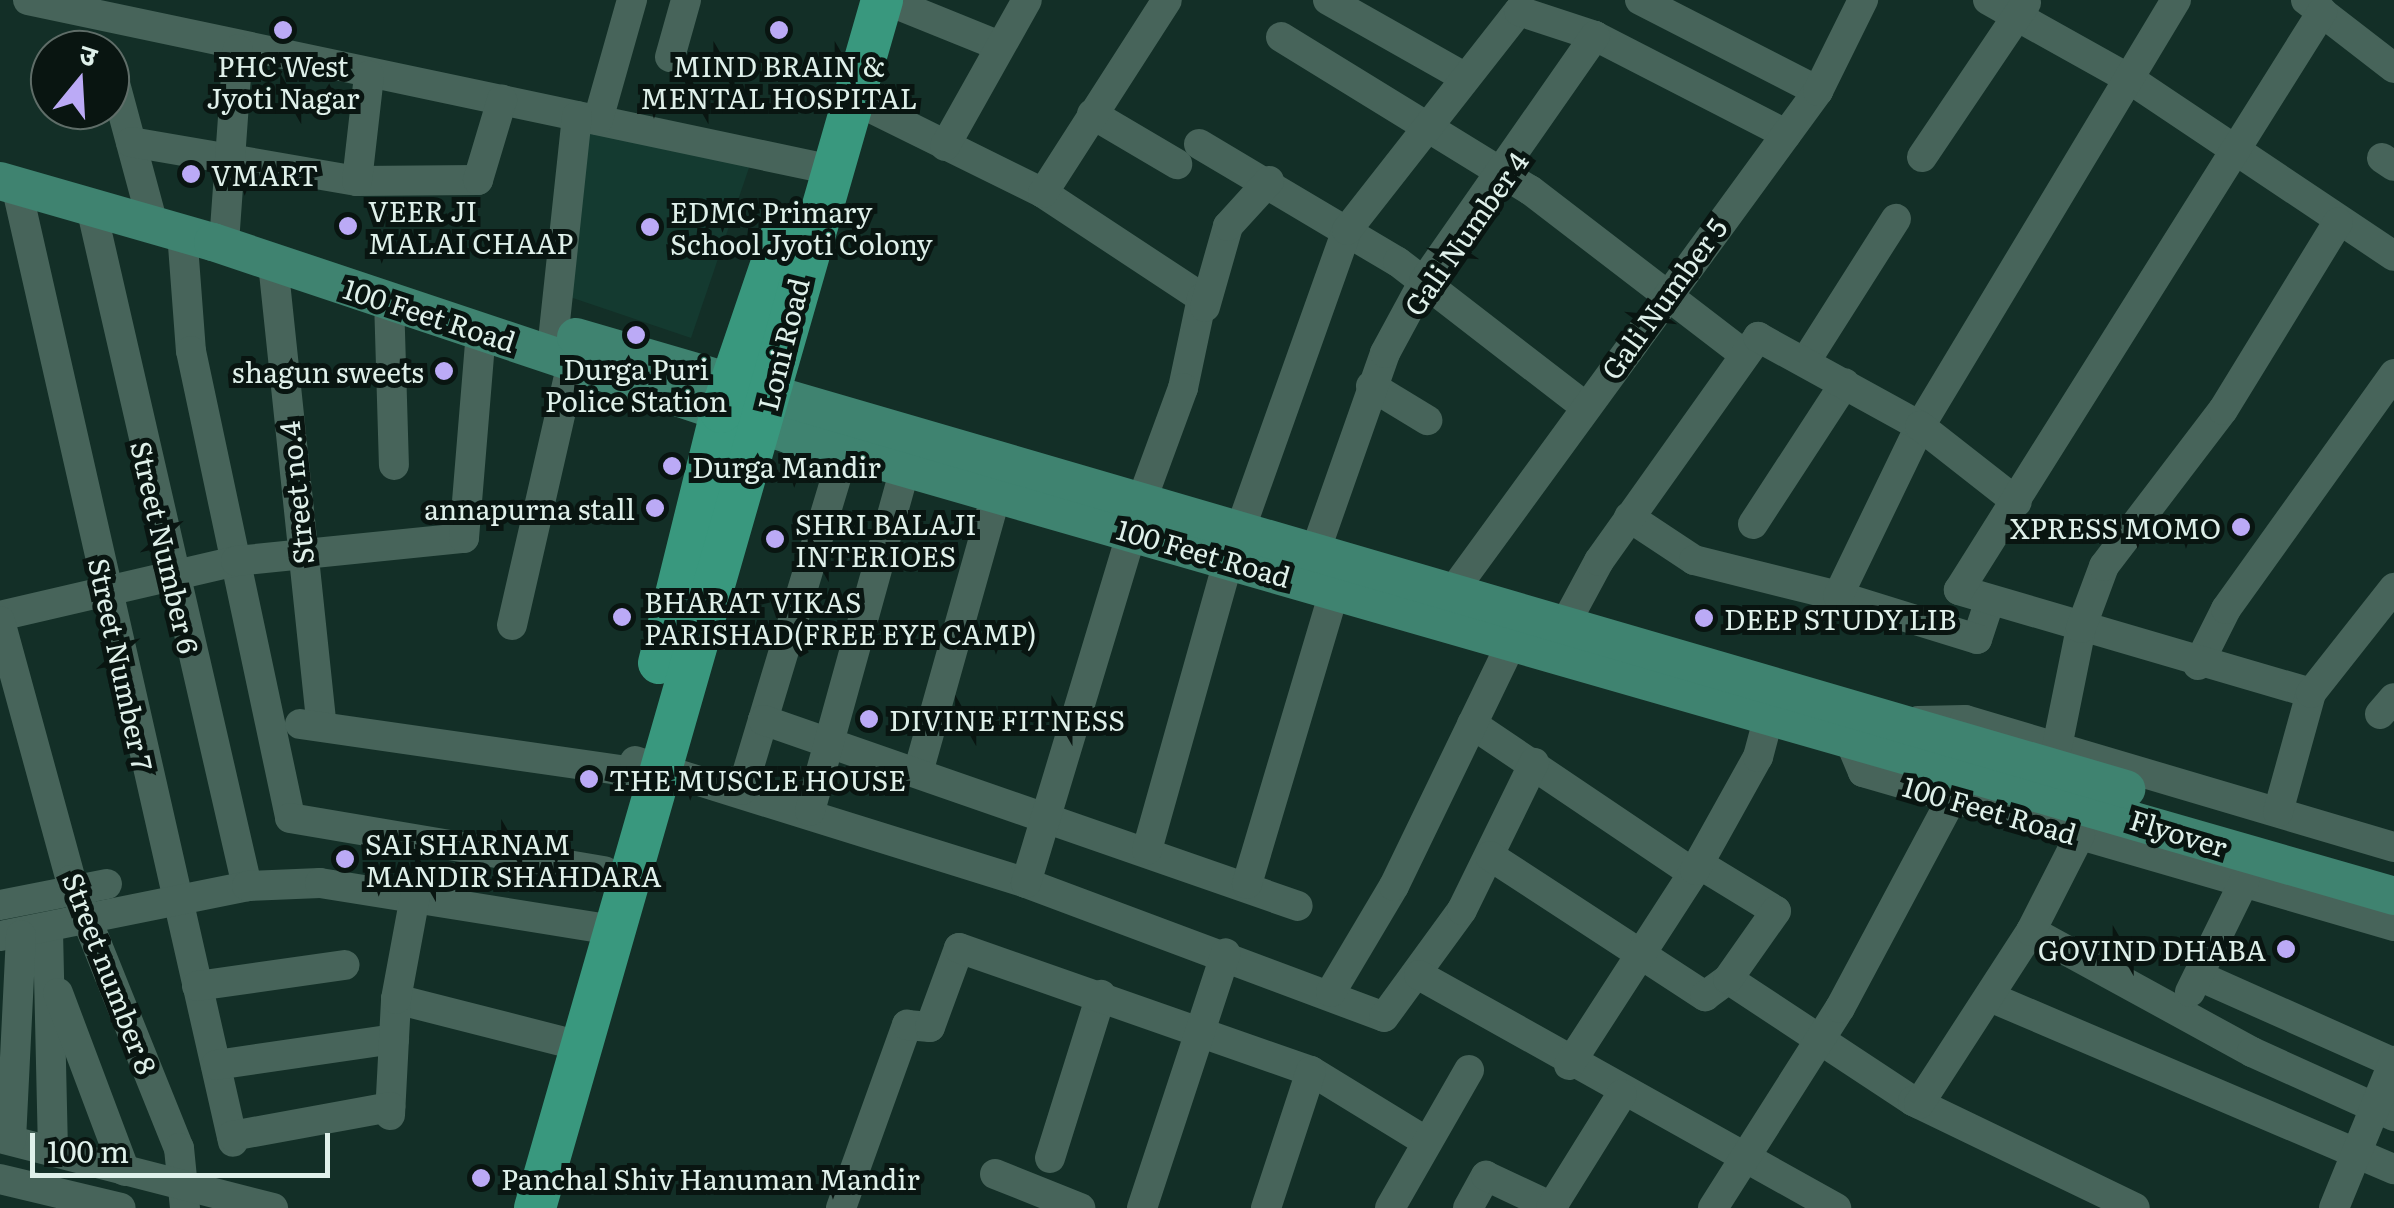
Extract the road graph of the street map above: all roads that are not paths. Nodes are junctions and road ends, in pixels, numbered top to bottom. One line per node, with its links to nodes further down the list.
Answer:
1 (28, 0): 15 (street)
2 (632, 0): 29 (street)
3 (686, 0): 20 (street)
4 (851, 0): 38 (highway, Loni Road)
5 (884, 0): 18 (street); 38 (highway, Loni Road)
6 (1026, 0): 18 (street)
7 (1166, 0): 28 (street)
8 (1328, 0): 23 (street)
9 (1640, 0): 25 (street)
10 (1863, 0): 25 (street, Gali Number 5)
11 (1988, 0): 14 (street)
12 (2176, 0): 24 (street)
13 (2314, 6): 21 (street); 35 (street)
14 (2023, 8): 24 (street); 36 (street)
15 (94, 10): 19 (street)
16 (1595, 36): 23 (street); 32 (street); 39 (street, Gali Number 4)
17 (1281, 37): 30 (street)
18 (1000, 46): 34 (street)
19 (238, 49): 22 (street); 37 (street)
20 (670, 57)
21 (2394, 68)
22 (369, 76): 26 (street); 41 (street)
23 (1464, 77): 30 (street)
24 (2131, 80): 35 (street); 67 (street)
25 (1818, 91): 32 (street, Gali Number 5)
26 (502, 100): 29 (street); 41 (street)
27 (865, 105): 34 (street)
28 (1092, 114): 42 (street); 43 (street)
29 (587, 118): 38 (street); 57 (street)
30 (1429, 124): 39 (street); 49 (street)
31 (127, 130): 33 (street)
32 (1786, 134): 53 (street, Gali Number 5)
33 (130, 142): 37 (street); 46 (street)
34 (946, 146): 43 (street)
35 (2236, 152): 47 (street); 72 (street)
36 (1922, 157)
37 (228, 160): 41 (street); 48 (street)
38 (816, 166): 64 (highway, Loni Road)
39 (1506, 175): 52 (street, Gali Number 4); 53 (street)
40 (5, 176): 44 (main road, 100 Feet Road); 46 (main road, 100 Feet Road); 83 (street, Street Number 7)
41 (356, 181)
42 (1269, 181): 49 (street); 55 (street)
43 (1044, 193): 55 (street)
44 (91, 207): 46 (main road, 100 Feet Road); 80 (street, Street Number 6)
45 (1896, 219): 59 (street)
46 (160, 220): 48 (main road, 100 Feet Road); 51 (main road, 100 Feet Road); 78 (street)
47 (2338, 222): 50 (street); 89 (street)
48 (225, 229): 57 (main road, 100 Feet Road)
49 (1347, 230): 52 (street); 76 (street)
50 (2394, 256)
51 (274, 263): 54 (main road, 100 Feet Road); 77 (street, Street no.4)
52 (1424, 281): 63 (street, Gali Number 4); 65 (street)
53 (1666, 293): 58 (street); 65 (street, Gali Number 5)
54 (389, 299): 56 (main road, 100 Feet Road); 69 (street)
55 (1205, 307): 73 (street)
56 (481, 330): 64 (main road, 100 Feet Road); 77 (street)
57 (554, 331): 64 (main road, 100 Feet Road)
58 (1744, 354): 59 (street); 74 (street)
59 (1807, 360): 62 (street)
60 (2394, 374): 91 (street)
61 (569, 377): 87 (street)
62 (1845, 383): 67 (street); 75 (street)
63 (1371, 386): 66 (street); 79 (street, Gali Number 4)
64 (746, 402): 68 (main road, 100 Feet Road); 73 (main road, 100 Feet Road); 102 (highway, Loni Road)
65 (1584, 406): 82 (street, Gali Number 5)
66 (1427, 420)
67 (1920, 426): 72 (street); 84 (street)
68 (845, 449): 70 (main road, 100 Feet Road); 94 (street)
69 (394, 465)
70 (906, 466): 71 (main road, 100 Feet Road); 99 (street)
71 (997, 492): 73 (main road, 100 Feet Road); 103 (street)
72 (2018, 502): 85 (street)
73 (1136, 516): 76 (main road, 100 Feet Road); 108 (street)
74 (1629, 518): 84 (street); 88 (street)
75 (1753, 524)
76 (1234, 545): 79 (main road, 100 Feet Road); 112 (street)
77 (302, 552): 78 (street); 95 (street, Street no.4)
78 (236, 561): 80 (street); 97 (street)
79 (1318, 574): 82 (main road, 100 Feet Road); 90 (main road, 100 Feet Road); 120 (street, Gali Number 4)
80 (172, 577): 83 (street); 121 (street, Street Number 6)
81 (2394, 588): 92 (street)
82 (1453, 591): 88 (main road, 100 Feet Road)
83 (108, 593): 86 (street); 126 (street, Street Number 7)
84 (1838, 596): 85 (street)
85 (1990, 600): 89 (street)
86 (0, 618): 122 (street, Street number 8)
87 (512, 625)
88 (1564, 626): 98 (main road, 100 Feet Road)
89 (2080, 628): 91 (street); 100 (street)
90 (1512, 642): 93 (main road, 100 Feet Road); 96 (street)
91 (2198, 664): 92 (street)
92 (2311, 693): 107 (street)
93 (1768, 718): 98 (main road, 100 Feet Road); 114 (street)
94 (762, 720): 99 (street); 104 (street)
95 (320, 722): 97 (street); 102 (street)
96 (1472, 724): 101 (street); 141 (street)
97 (276, 726): 110 (street)
98 (1864, 730): 100 (street, 100 Feet Road); 105 (street, 100 Feet Road); 115 (main road, Flyover); 123 (main road, Flyover)
99 (827, 740): 103 (street); 106 (street)
100 (2057, 748): 107 (street, 100 Feet Road)
101 (1534, 763): 113 (street); 114 (street)
102 (642, 766): 104 (street); 116 (highway, Loni Road); 130 (highway, Loni Road)
103 (919, 769): 108 (street)
104 (742, 790): 106 (street)
105 (1950, 802): 109 (street, 100 Feet Road); 149 (street)
106 (810, 812): 117 (street)
107 (2278, 812): 111 (street, 100 Feet Road)
108 (1045, 814): 112 (street); 117 (street)
109 (2080, 835): 118 (street, 100 Feet Road); 131 (street)
110 (453, 845): 116 (street); 124 (street)
111 (2394, 847)
112 (1147, 850): 120 (street)
113 (1490, 856): 134 (street); 136 (street)
114 (1696, 868): 134 (street); 138 (street)
115 (2394, 870)
116 (605, 872): 130 (highway, Loni Road)
117 (1026, 882): 133 (street)
118 (2244, 882): 129 (street, 100 Feet Road); 137 (street)
119 (107, 884): 122 (street)
120 (1247, 884): 127 (street)
121 (247, 886): 124 (street); 126 (street)
122 (76, 893): 125 (street); 128 (street, Street number 8)
123 (2394, 896)
124 (428, 898): 130 (street); 144 (street)
125 (2, 900)
126 (174, 902): 128 (street); 140 (street, Street Number 7)
127 (1298, 906)
128 (92, 922): 132 (street); 168 (street, Street number 8)
129 (2394, 926)
130 (602, 927): 148 (highway, Loni Road); 174 (highway, Loni Road)
131 (2031, 932): 143 (street); 145 (street)
132 (23, 934): 139 (street); 158 (street)
133 (1226, 953): 141 (street); 146 (street)
134 (1638, 954): 138 (street); 151 (street)
135 (346, 966): 140 (street)
136 (1419, 976): 141 (street); 151 (street)
137 (2199, 976): 145 (street); 150 (street)
138 (1728, 979): 149 (street)
139 (52, 981): 160 (street); 165 (street)
140 (197, 986): 152 (street, Street Number 7)
141 (1331, 992)
142 (1101, 995): 146 (street); 162 (street); 175 (street)
143 (1990, 996): 156 (street); 161 (street)
144 (396, 999): 147 (street); 148 (street)
145 (2178, 1014): 157 (street)
146 (1205, 1030): 154 (street); 177 (street)
147 (394, 1040): 152 (street); 152 (street, Street Number 7)
148 (561, 1041): 173 (highway, Loni Road)
149 (1819, 1041): 156 (street); 163 (street)
150 (2394, 1062): 157 (street)
151 (1569, 1064): 155 (street)
152 (216, 1065)
153 (1468, 1070): 159 (street)
154 (1310, 1071): 159 (street); 178 (street)
155 (1622, 1094): 163 (street); 181 (street)
156 (1919, 1104): 184 (street)
157 (2383, 1112): 161 (street)
158 (5, 1139): 160 (street)
159 (1427, 1142): 179 (street)
160 (52, 1150): 165 (street)
161 (2354, 1150): 164 (street); 185 (street)
162 (1050, 1158)
163 (1742, 1160): 182 (street); 183 (street)
164 (2394, 1169)
165 (134, 1173): 168 (street); 171 (street)
166 (995, 1174): 176 (street)
167 (5, 1190): 169 (street)
168 (186, 1197): 172 (street)
169 (80, 1203): 170 (street)
170 (121, 1208)
171 (139, 1208)
172 (273, 1208)
173 (508, 1208)
174 (535, 1208)
175 (841, 1208)
176 (1080, 1208)
177 (1142, 1208)
178 (1266, 1208)
179 (1390, 1208)
180 (1468, 1208): 181 (street)
181 (1552, 1208)
182 (1712, 1208)
183 (1836, 1208)
184 (2135, 1208)
185 (2334, 1208)

